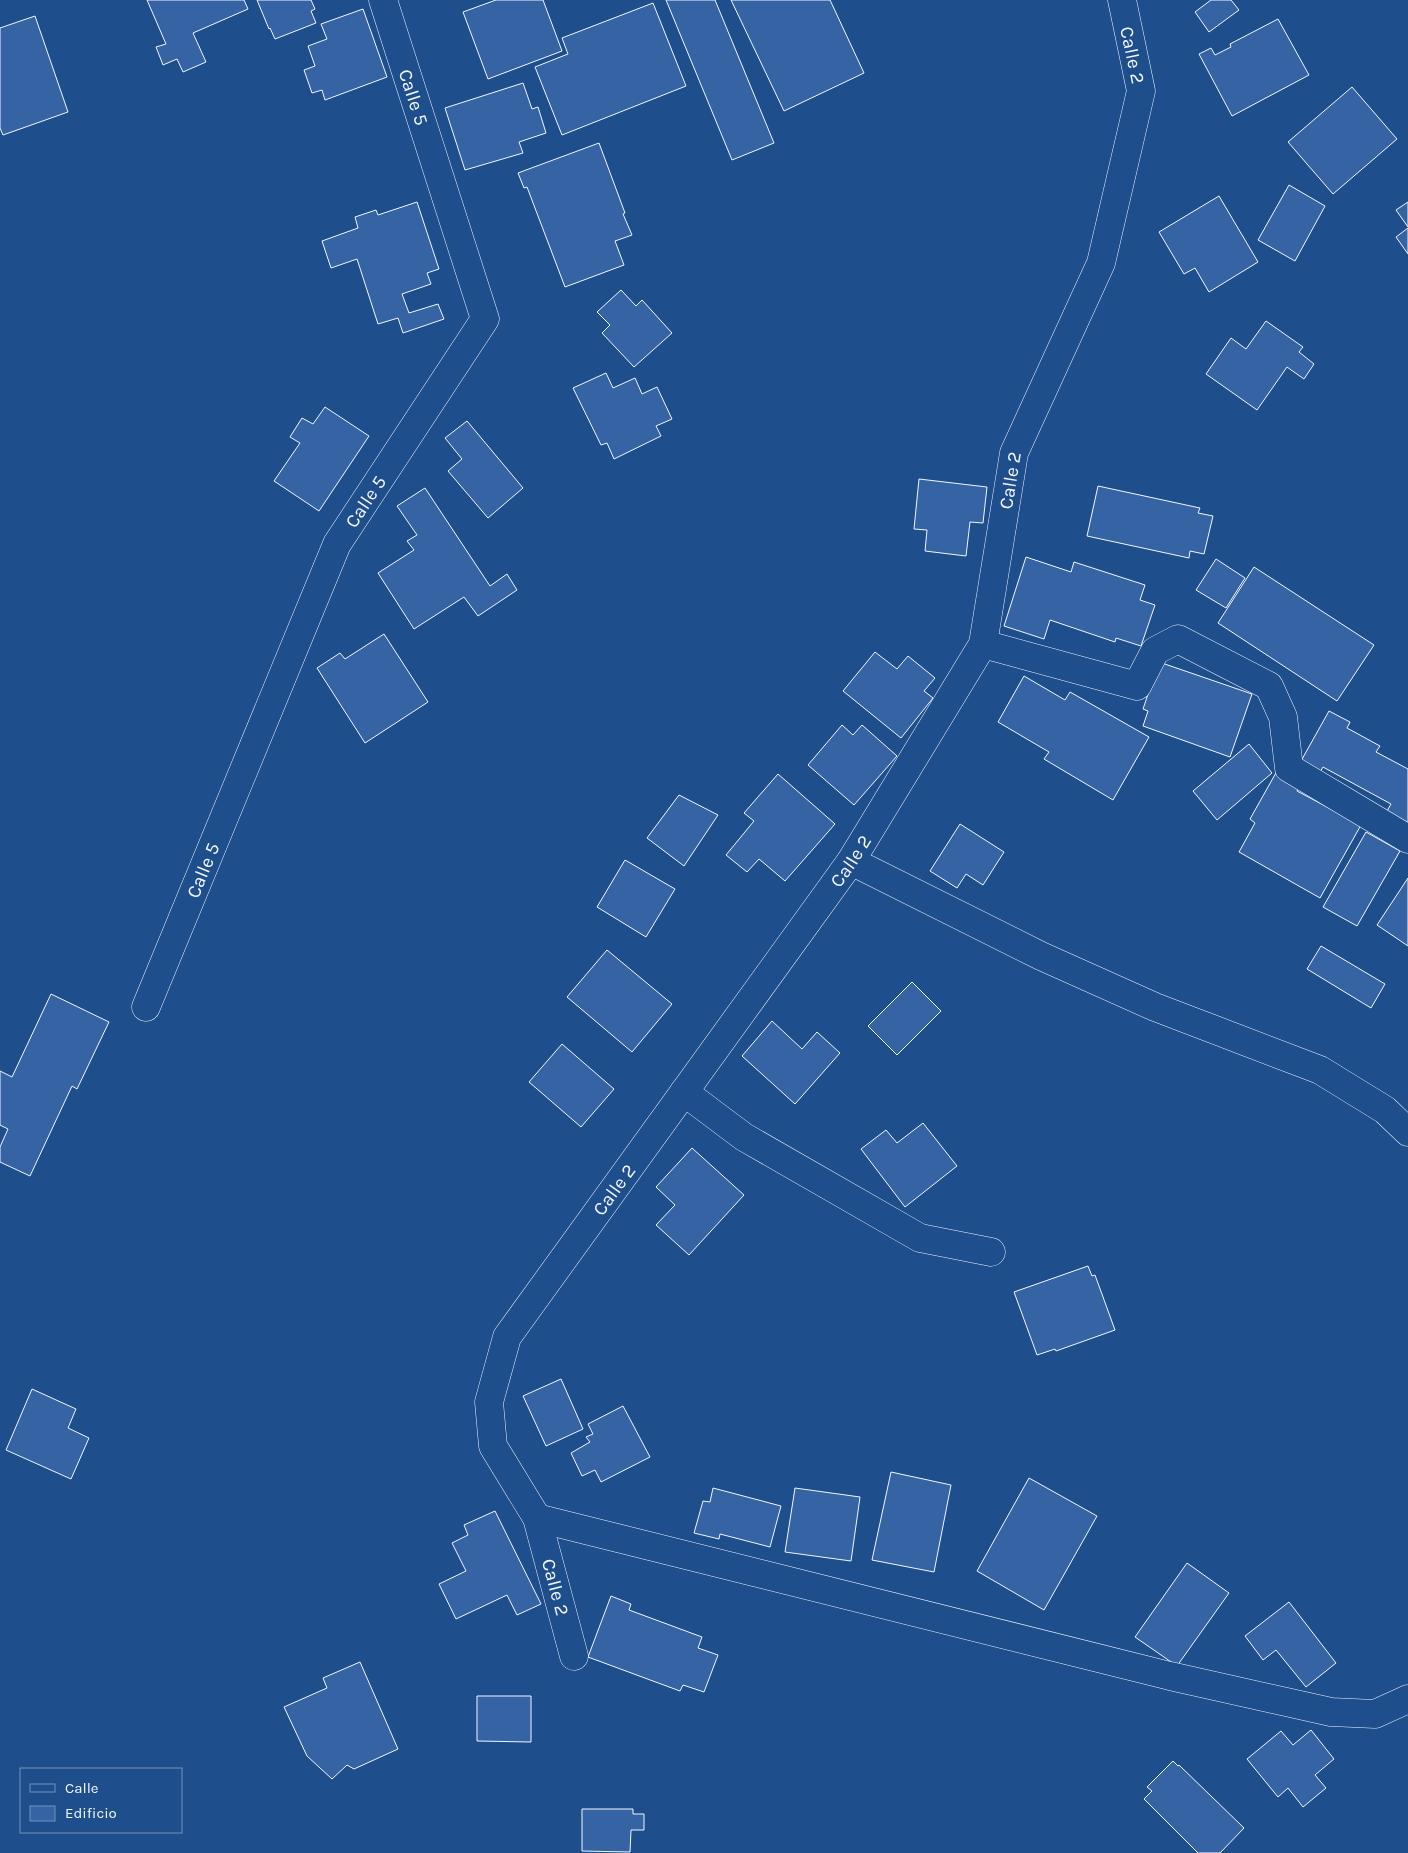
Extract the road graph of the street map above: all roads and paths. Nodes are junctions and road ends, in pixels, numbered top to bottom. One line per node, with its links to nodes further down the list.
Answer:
1 (383, 0): 6 (street, Calle 5)
2 (1122, 0): 3 (street, Calle 2)
3 (983, 644): 4 (street); 5 (street, Calle 2)
4 (1408, 838)
5 (851, 861): 7 (street, Calle 2); 8 (street)
6 (146, 1006)
7 (684, 1092): 9 (street); 10 (street, Calle 2)
8 (1408, 1132)
9 (991, 1252)
10 (537, 1518): 11 (street, Calle 2); 12 (street)
11 (574, 1656)
12 (1408, 1699)

